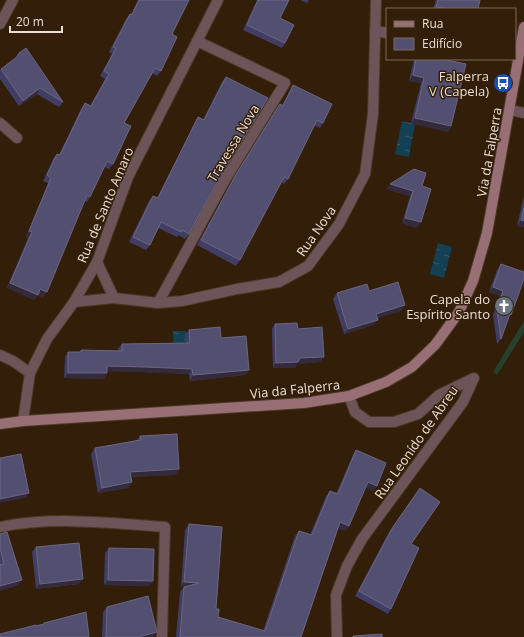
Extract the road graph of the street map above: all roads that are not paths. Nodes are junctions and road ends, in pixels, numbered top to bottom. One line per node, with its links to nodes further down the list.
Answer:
1 (13, 0): 4 (street)
2 (218, 0): 8 (street, Rua de Santo Amaro)
3 (376, 0): 6 (street, Rua Nova)
4 (0, 24)
5 (524, 27): 9 (main road, Via da Falperra)
6 (375, 30): 7 (street); 17 (street, Rua Nova)
7 (386, 33)
8 (197, 41): 14 (street, Rua de Santo Amaro); 17 (street, Travessa Nova)
9 (517, 56): 10 (main road, Via da Falperra)
10 (510, 110): 11 (street); 20 (main road, Via da Falperra)
11 (524, 113)
12 (0, 123): 13 (street)
13 (17, 138)
14 (97, 262): 15 (street); 16 (street, Rua de Santo Amaro)
15 (114, 298): 16 (street, Rua Nova); 17 (street, Rua Nova)
16 (74, 302): 19 (street, Rua de Santo Amaro)
17 (158, 303)
18 (0, 355): 19 (street)
19 (30, 373): 21 (street, Rua de Santo Amaro)
20 (349, 396): 21 (main road, Via da Falperra); 25 (street, Rua Leonído de Abreu)
21 (23, 421): 22 (main road, Via da Falperra)
22 (0, 424)
23 (0, 527): 24 (street)
24 (162, 637)
25 (338, 637)

